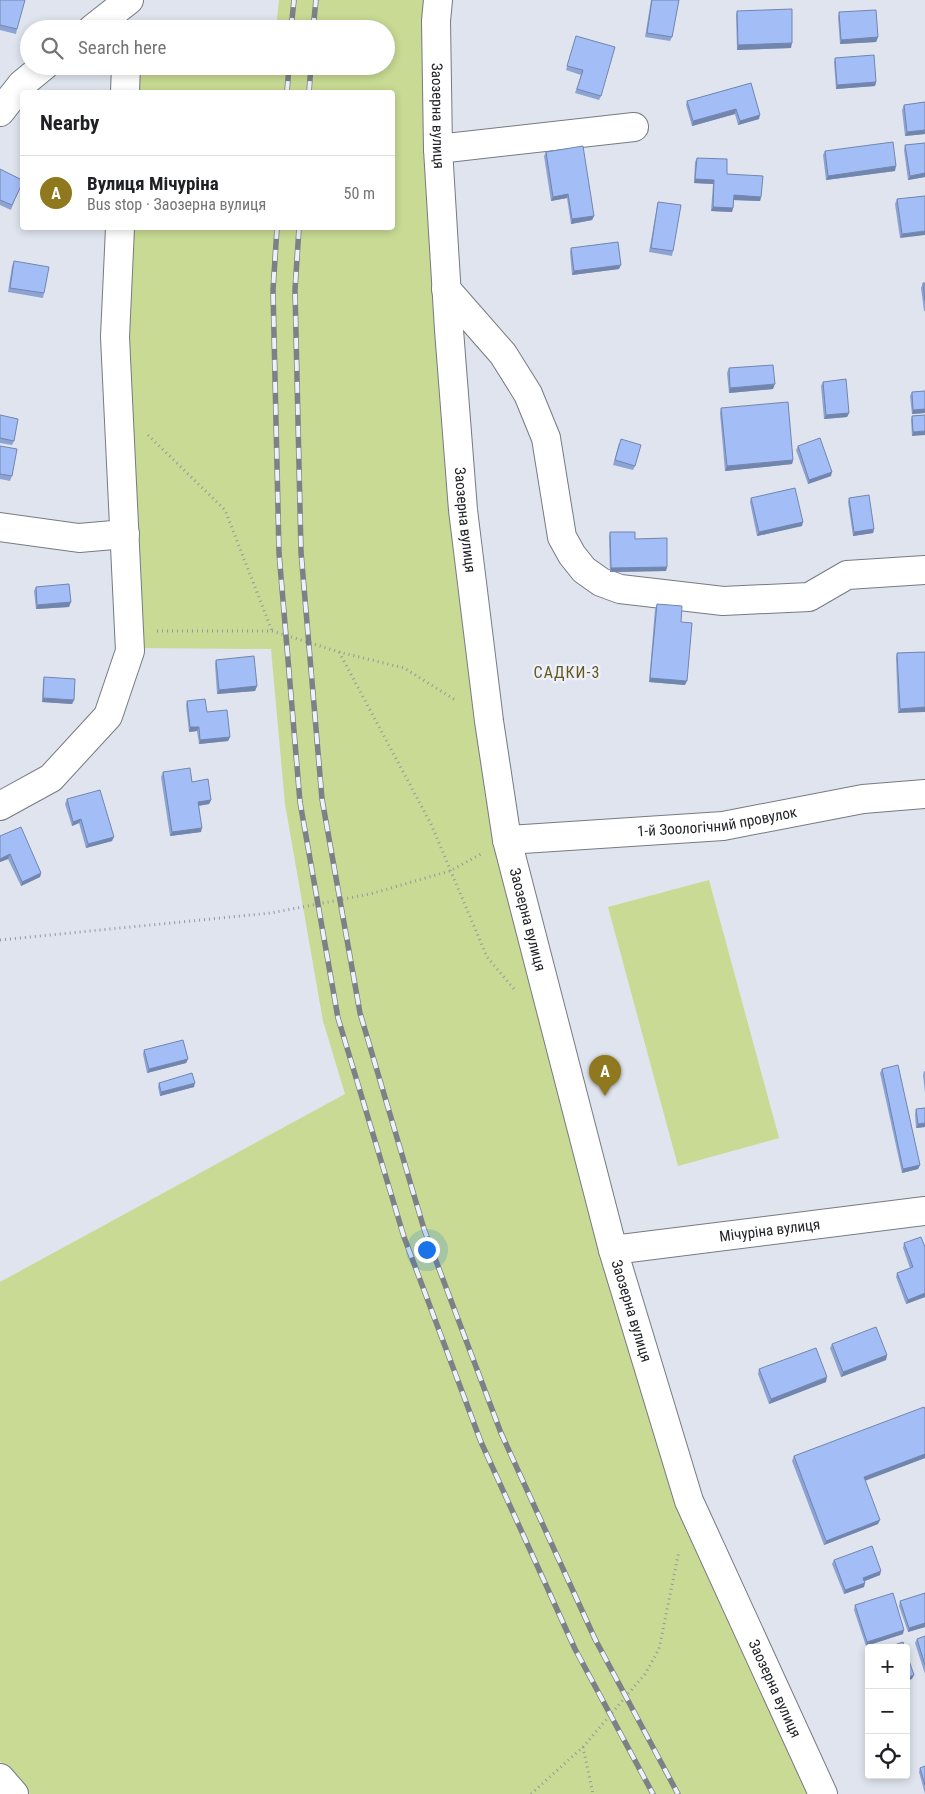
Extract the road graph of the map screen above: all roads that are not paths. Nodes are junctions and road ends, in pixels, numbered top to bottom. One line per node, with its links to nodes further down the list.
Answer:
1 (129, 0): 3 (street); 4 (street)
2 (438, 0): 10 (street, Заозерна вулиця)
3 (103, 20)
4 (128, 20)
5 (33, 75): 8 (street)
6 (126, 75): 7 (street)
7 (125, 90)
8 (0, 112)
9 (634, 127): 10 (street)
10 (438, 149): 12 (street, Заозерна вулиця)
11 (120, 230): 14 (street)
12 (446, 289): 15 (street); 18 (street, Заозерна вулиця)
13 (0, 527): 14 (street)
14 (125, 534): 17 (street)
15 (925, 570)
16 (925, 794): 18 (street, 1-й Зоологічний провулок)
17 (0, 806)
18 (507, 840): 20 (street, Заозерна вулиця)
19 (925, 1211): 20 (street, Мічуріна вулиця)
20 (613, 1250): 23 (street, Заозерна вулиця)
21 (0, 1778): 22 (street)
22 (14, 1794)
23 (823, 1794)

